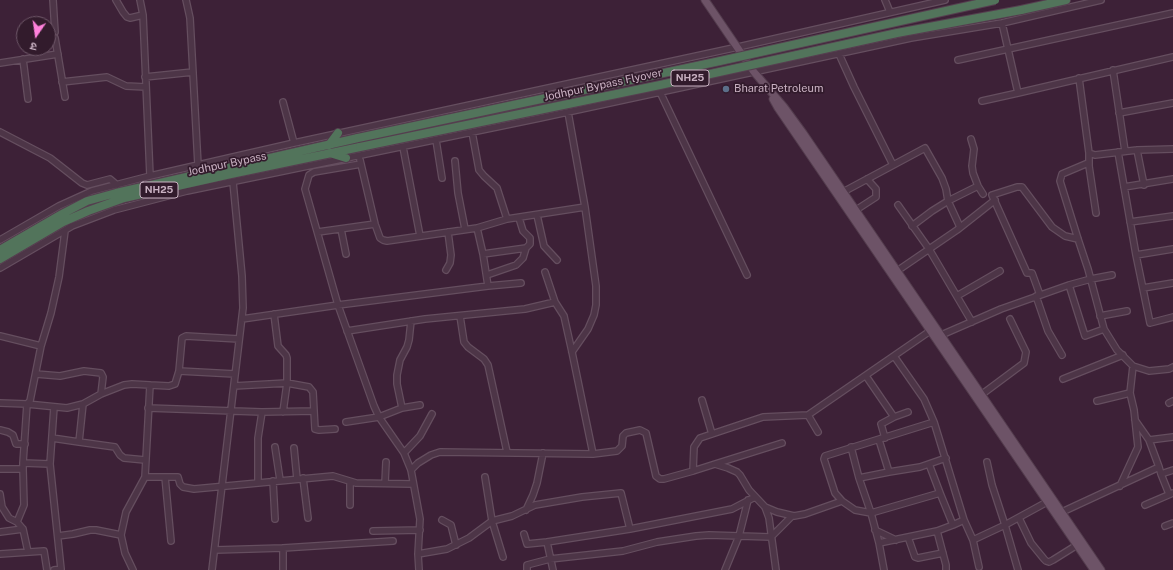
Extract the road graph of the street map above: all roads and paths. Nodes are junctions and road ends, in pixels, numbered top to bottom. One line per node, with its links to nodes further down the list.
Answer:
1 (53, 0): 17 (street)
2 (116, 0): 13 (street)
3 (140, 0): 13 (street)
4 (186, 0): 24 (street)
5 (705, 0): 15 (main road)
6 (885, 0): 11 (street)
7 (943, 0): 11 (street)
8 (996, 0): 46 (highway, Jodhpur Bypass Flyover / NH25, bridge)
9 (1066, 0): 51 (highway, Jodhpur Bypass Flyover / NH25, bridge)
10 (1101, 0): 14 (street)
11 (890, 12): 15 (street)
12 (1173, 13): 16 (street)
13 (143, 15): 26 (street)
14 (1002, 23): 16 (street); 18 (street)
15 (738, 47): 25 (main road); 42 (street)
16 (1007, 50): 21 (street); 32 (street)
17 (58, 54): 20 (street); 28 (street)
18 (839, 54): 25 (street); 60 (street)
19 (1173, 57): 23 (street)
20 (22, 59): 22 (street); 34 (street)
21 (958, 60)
22 (0, 63)
23 (1113, 70): 27 (street); 39 (street)
24 (193, 72): 26 (street); 59 (street)
25 (754, 72): 30 (main road); 31 (street)
26 (145, 77): 29 (street)
27 (1079, 78): 32 (street); 53 (street)
28 (62, 82): 29 (street); 33 (street)
29 (146, 87): 61 (street)
30 (769, 90): 70 (main road); 133 (main road)
31 (660, 92): 38 (street); 110 (street)
32 (1018, 93): 35 (street)
33 (65, 97)
34 (28, 99)
35 (982, 101)
36 (283, 102): 45 (street)
37 (1173, 103): 39 (street)
38 (568, 112): 41 (street); 75 (street)
39 (1119, 113): 50 (street)
40 (0, 132): 66 (street)
41 (472, 132): 44 (street); 81 (street)
42 (338, 133): 45 (street); 46 (highway)
43 (972, 139): 68 (street)
44 (436, 140): 47 (street); 62 (street)
45 (294, 143): 59 (street)
46 (329, 144): 98 (highway, Jodhpur Bypass / NH25)
47 (403, 147): 51 (street); 92 (street)
48 (1173, 149): 49 (street)
49 (1137, 150): 50 (street); 67 (street)
50 (1125, 151): 52 (street)
51 (359, 152): 54 (highway, Jodhpur Bypass Flyover / NH25); 55 (street); 58 (street)
52 (1118, 152): 53 (street); 69 (street)
53 (1089, 153): 57 (street)
54 (330, 154): 55 (highway); 102 (highway, Jodhpur Bypass / NH25)
55 (346, 158): 65 (street)
56 (456, 161): 88 (street)
57 (1088, 163): 77 (street); 93 (street)
58 (360, 164): 83 (street); 90 (street)
59 (198, 165): 61 (street)
60 (893, 165): 63 (street); 73 (street)
61 (150, 176): 66 (street)
62 (442, 178)
63 (867, 179): 70 (street); 76 (street)
64 (1173, 179): 67 (street)
65 (233, 182): 89 (street); 127 (street)
66 (117, 184): 94 (street)
67 (1144, 185): 69 (street)
68 (978, 186): 71 (street); 73 (street)
69 (1124, 187): 82 (street)
70 (843, 192): 76 (main road)
71 (983, 194)
72 (995, 200): 85 (street); 93 (street); 119 (street)
73 (948, 201): 84 (street); 85 (street)
74 (898, 205): 84 (street)
75 (585, 208): 78 (street); 138 (street)
76 (856, 210): 106 (main road)
77 (1096, 213)
78 (537, 215): 80 (street); 103 (street)
79 (1173, 216): 82 (street)
80 (519, 218): 81 (street); 95 (street)
81 (507, 219): 86 (street)
82 (1130, 222): 101 (street)
83 (375, 224): 87 (street); 92 (street)
84 (912, 226): 96 (street)
85 (960, 227): 96 (street)
86 (477, 228): 88 (street); 100 (street)
87 (341, 229): 90 (street); 99 (street)
88 (465, 229): 91 (street)
89 (65, 231): 104 (street); 137 (street)
90 (318, 232): 121 (street)
91 (448, 232): 92 (street); 105 (street)
92 (420, 236)
93 (1078, 239): 112 (street)
94 (0, 240)
95 (526, 248): 100 (street); 109 (street)
96 (929, 249): 106 (street); 118 (street)
97 (1173, 249): 101 (street)
98 (0, 250)
99 (346, 254)
100 (483, 254): 109 (street)
101 (1136, 255): 117 (street)
102 (0, 259)
103 (558, 260)
104 (0, 268)
105 (446, 270)
106 (897, 271): 135 (main road)
107 (1000, 271): 118 (street)
108 (545, 272): 120 (street)
109 (486, 275): 116 (street)
110 (747, 275)
111 (1112, 275): 112 (street)
112 (1091, 279): 115 (street); 125 (street)
113 (1173, 282): 117 (street)
114 (521, 283): 116 (street)
115 (1070, 285): 119 (street); 132 (street)
116 (488, 286): 121 (street)
117 (1143, 288): 126 (street)
118 (957, 296): 130 (street)
119 (1038, 296): 130 (street); 139 (street)
120 (555, 302): 124 (street); 138 (street)
121 (338, 305): 123 (street); 131 (street)
122 (1127, 311): 125 (street)
123 (274, 314): 127 (street); 149 (street)
124 (460, 316): 129 (street); 190 (street)
125 (1100, 316): 132 (street)
126 (1173, 317)
127 (242, 319): 136 (street)
128 (1010, 319): 154 (street)
129 (411, 321): 131 (street); 163 (street)
130 (972, 322): 135 (street)
131 (347, 330): 171 (street)
132 (1104, 330): 140 (street)
133 (930, 331): 135 (main road); 141 (street)
134 (0, 336): 137 (street)
135 (938, 337): 154 (main road); 228 (main road)
136 (240, 339): 144 (street); 146 (street)
137 (41, 346): 145 (street)
138 (572, 352): 193 (street)
139 (1062, 355)
140 (1123, 355): 142 (street); 148 (street)
141 (894, 356): 147 (street); 175 (street)
142 (1133, 366): 143 (street); 152 (street)
143 (1173, 367)
144 (179, 371): 146 (street); 150 (street)
145 (36, 374): 153 (street); 158 (street)
146 (235, 374): 151 (street)
147 (866, 376): 170 (street); 172 (street)
148 (1064, 379)
149 (287, 383): 151 (street); 165 (street); 167 (street)
150 (150, 385): 153 (street); 162 (street)
151 (234, 386): 164 (street)
152 (1130, 393): 156 (street); 173 (street)
153 (101, 394): 159 (street)
154 (981, 395): 234 (main road)
155 (702, 400): 179 (street)
156 (1097, 401)
157 (0, 403): 158 (street)
158 (27, 404): 161 (street); 186 (street)
159 (83, 404): 161 (street); 184 (street)
160 (420, 405): 163 (street)
161 (54, 407): 181 (street)
162 (148, 408): 164 (street); 195 (street)
163 (402, 408): 171 (street)
164 (231, 410): 166 (street); 220 (street)
165 (314, 411): 167 (street); 176 (street)
166 (262, 412): 167 (street); 217 (street)
167 (283, 412)
168 (908, 412): 172 (street)
169 (432, 414): 191 (street)
170 (808, 415): 178 (street); 179 (street)
171 (379, 417): 174 (street); 191 (street)
172 (894, 417): 182 (street)
173 (1135, 420): 183 (street); 221 (street)
174 (346, 422)
175 (934, 422): 182 (street); 194 (street)
176 (335, 428)
177 (0, 430): 186 (street)
178 (818, 432)
179 (712, 434): 206 (street)
180 (1173, 437): 183 (street)
181 (52, 438): 184 (street); 198 (street)
182 (882, 439): 189 (street); 207 (street)
183 (1149, 440): 202 (street)
184 (79, 442): 195 (street)
185 (782, 443): 199 (street)
186 (25, 444): 201 (street)
187 (275, 447): 214 (street)
188 (294, 448): 211 (street)
189 (851, 448): 213 (street); 227 (street)
190 (507, 452): 192 (street); 204 (street)
191 (404, 453): 204 (street)
192 (543, 453): 193 (street); 233 (street)
193 (593, 454): 206 (street)
194 (946, 458): 200 (street); 241 (street)
195 (145, 460): 209 (street)
196 (386, 462): 218 (street)
197 (987, 462): 246 (street)
198 (50, 464): 201 (street); 257 (street)
199 (715, 464): 206 (street); 225 (street)
200 (929, 464): 207 (street); 222 (street)
201 (24, 466): 203 (street); 243 (street)
202 (1159, 467): 208 (street); 221 (street)
203 (0, 469)
204 (411, 470): 219 (street)
205 (1173, 470): 208 (street)
206 (693, 471)
207 (889, 472): 213 (street)
208 (1161, 474): 223 (street)
209 (145, 477): 210 (street); 256 (street)
210 (165, 477): 220 (street); 263 (street)
211 (300, 478): 214 (street); 216 (street); 237 (street)
212 (485, 478): 242 (street)
213 (860, 478): 235 (street)
214 (280, 480): 215 (street)
215 (273, 481): 217 (street); 239 (street)
216 (350, 482): 218 (street); 230 (street)
217 (258, 483): 220 (street)
218 (386, 483): 219 (street)
219 (413, 484): 250 (street)
220 (222, 486): 270 (street)
221 (1120, 486): 234 (street)
222 (940, 493): 235 (street); 245 (street)
223 (1171, 493): 229 (street)
224 (0, 494): 232 (street)
225 (754, 497): 226 (street); 231 (street)
226 (748, 500): 249 (street); 258 (street)
227 (842, 501): 235 (street); 236 (street)
228 (1047, 502): 238 (street); 268 (main road)
229 (1145, 504)
230 (350, 505)
231 (765, 506): 236 (street); 259 (street)
232 (1, 508): 243 (street)
233 (526, 510): 242 (street); 249 (street)
234 (1062, 512): 293 (main road)
235 (871, 513): 251 (street)
236 (792, 516): 259 (street)
237 (308, 518)
238 (1019, 518): 246 (street); 268 (street)
239 (275, 519)
240 (442, 520): 267 (street)
241 (964, 520): 245 (street); 262 (street)
242 (492, 521): 267 (street); 275 (street)
243 (17, 522): 248 (street)
244 (1173, 523): 247 (street)
245 (953, 524): 253 (street)
246 (1005, 525): 262 (street); 291 (street)
247 (1165, 526)
248 (23, 528): 254 (street); 271 (street)
249 (630, 529): 265 (street)
250 (420, 530): 252 (street); 274 (street)
251 (875, 530): 261 (street); 266 (street)
252 (373, 531)
253 (937, 531): 260 (street); 272 (street)
254 (0, 532)
255 (524, 534): 265 (street)
256 (121, 535): 257 (street); 281 (street)
257 (58, 536): 280 (street)
258 (739, 536): 259 (street); 276 (street); 287 (street)
259 (771, 537): 288 (street)
260 (908, 537): 261 (street); 272 (street)
261 (896, 540): 266 (street)
262 (973, 540): 277 (street)
263 (171, 541)
264 (394, 541): 269 (street)
265 (546, 542): 276 (street)
266 (879, 544): 289 (street)
267 (456, 545): 274 (street)
268 (1077, 545): 292 (main road)
269 (283, 548): 270 (street); 283 (street)
270 (215, 550): 282 (street)
271 (28, 552): 273 (street); 278 (street)
272 (943, 553): 290 (street)
273 (0, 554)
274 (418, 554): 284 (street)
275 (503, 557)
276 (550, 559): 285 (street); 286 (street)
277 (978, 567)
278 (46, 570)
279 (54, 570): 280 (street)
280 (62, 570)
281 (132, 570)
282 (212, 570)
283 (283, 570)
284 (419, 570)
285 (527, 570)
286 (553, 570)
287 (725, 570)
288 (776, 570)
289 (884, 570)
290 (946, 570)
291 (1018, 570)
292 (1094, 570)
293 (1102, 570)

